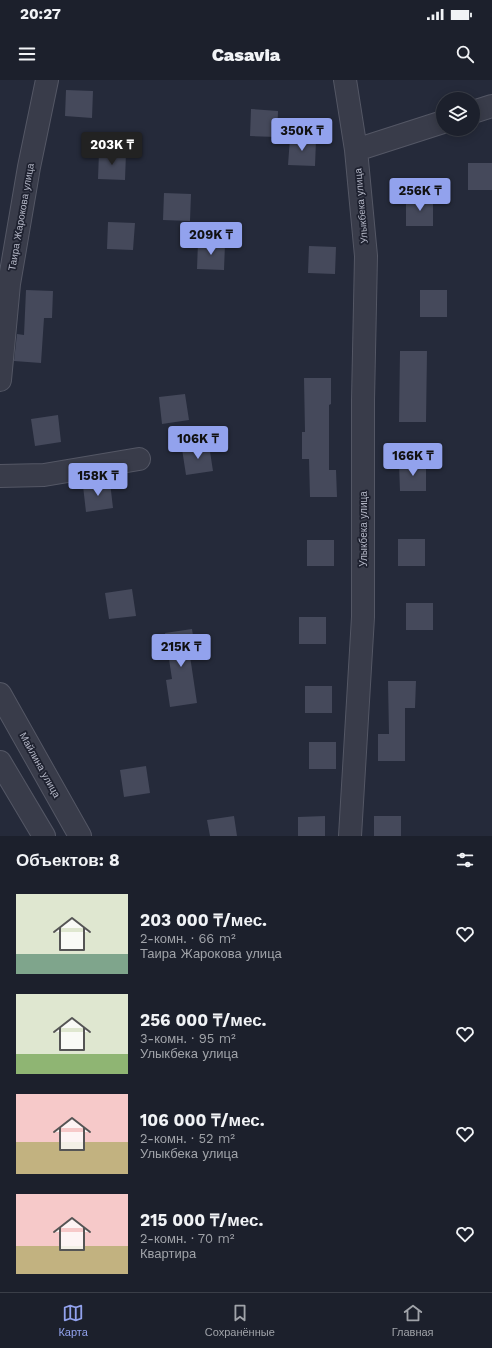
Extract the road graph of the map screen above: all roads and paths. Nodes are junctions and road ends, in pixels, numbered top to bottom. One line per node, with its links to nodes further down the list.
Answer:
1 (47, 80): 7 (street, Таира Жарокова улица)
2 (345, 80): 6 (street, Улыкбека улица)
3 (492, 106): 4 (street)
4 (480, 110)
5 (436, 124): 6 (street)
6 (356, 150): 14 (street, Улыкбека улица)
7 (0, 380)
8 (139, 459): 9 (street)
9 (0, 476)
10 (0, 694): 13 (street, Майлина улица)
11 (0, 762): 12 (street)
12 (44, 836)
13 (80, 836)
14 (350, 836)

